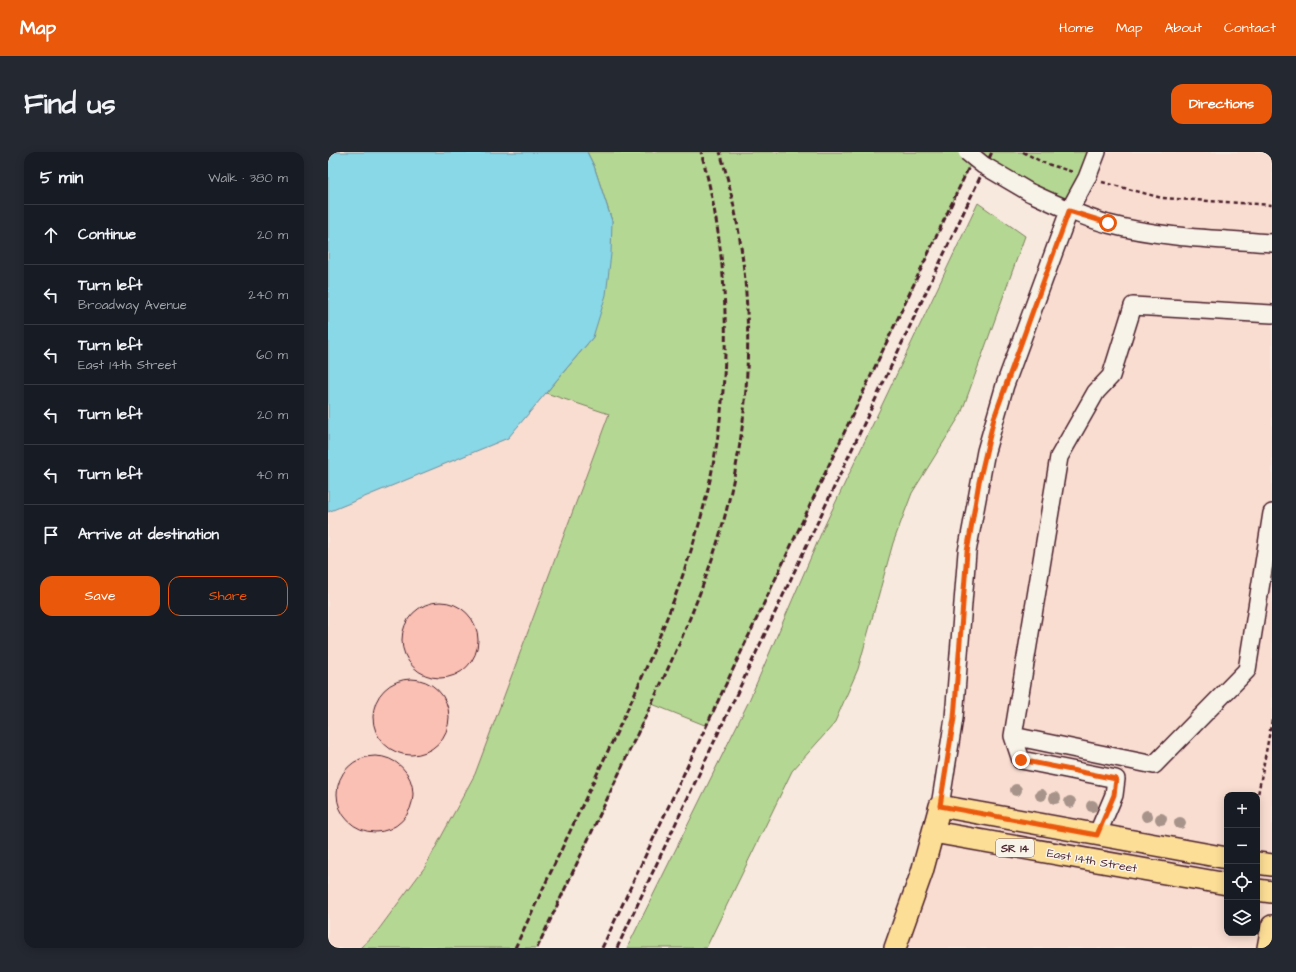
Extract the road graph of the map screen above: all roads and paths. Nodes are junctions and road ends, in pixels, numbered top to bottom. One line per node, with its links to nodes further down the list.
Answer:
1 (967, 152): 6 (street, bridge)
2 (1023, 152): 4 (path)
3 (1098, 152): 4 (street)
4 (1088, 178): 5 (path); 6 (street)
5 (1272, 205)
6 (1069, 211): 7 (street); 13 (street)
7 (1272, 242)
8 (1272, 314): 11 (street)
9 (1272, 513): 11 (street)
10 (1272, 720): 12 (path)
11 (1013, 736): 15 (street)
12 (1258, 792)
13 (940, 806): 14 (main road); 15 (main road, SR 14)
14 (933, 832): 19 (main road, East 14th Street / SR 14); 23 (main road)
15 (1097, 835): 16 (main road, SR 14)
16 (1224, 857)
17 (1260, 863): 18 (main road)
18 (1272, 865)
19 (1224, 883)
20 (1260, 890): 21 (main road)
21 (1272, 892)
22 (1272, 926): 24 (main road)
23 (895, 948)
24 (1268, 948)

